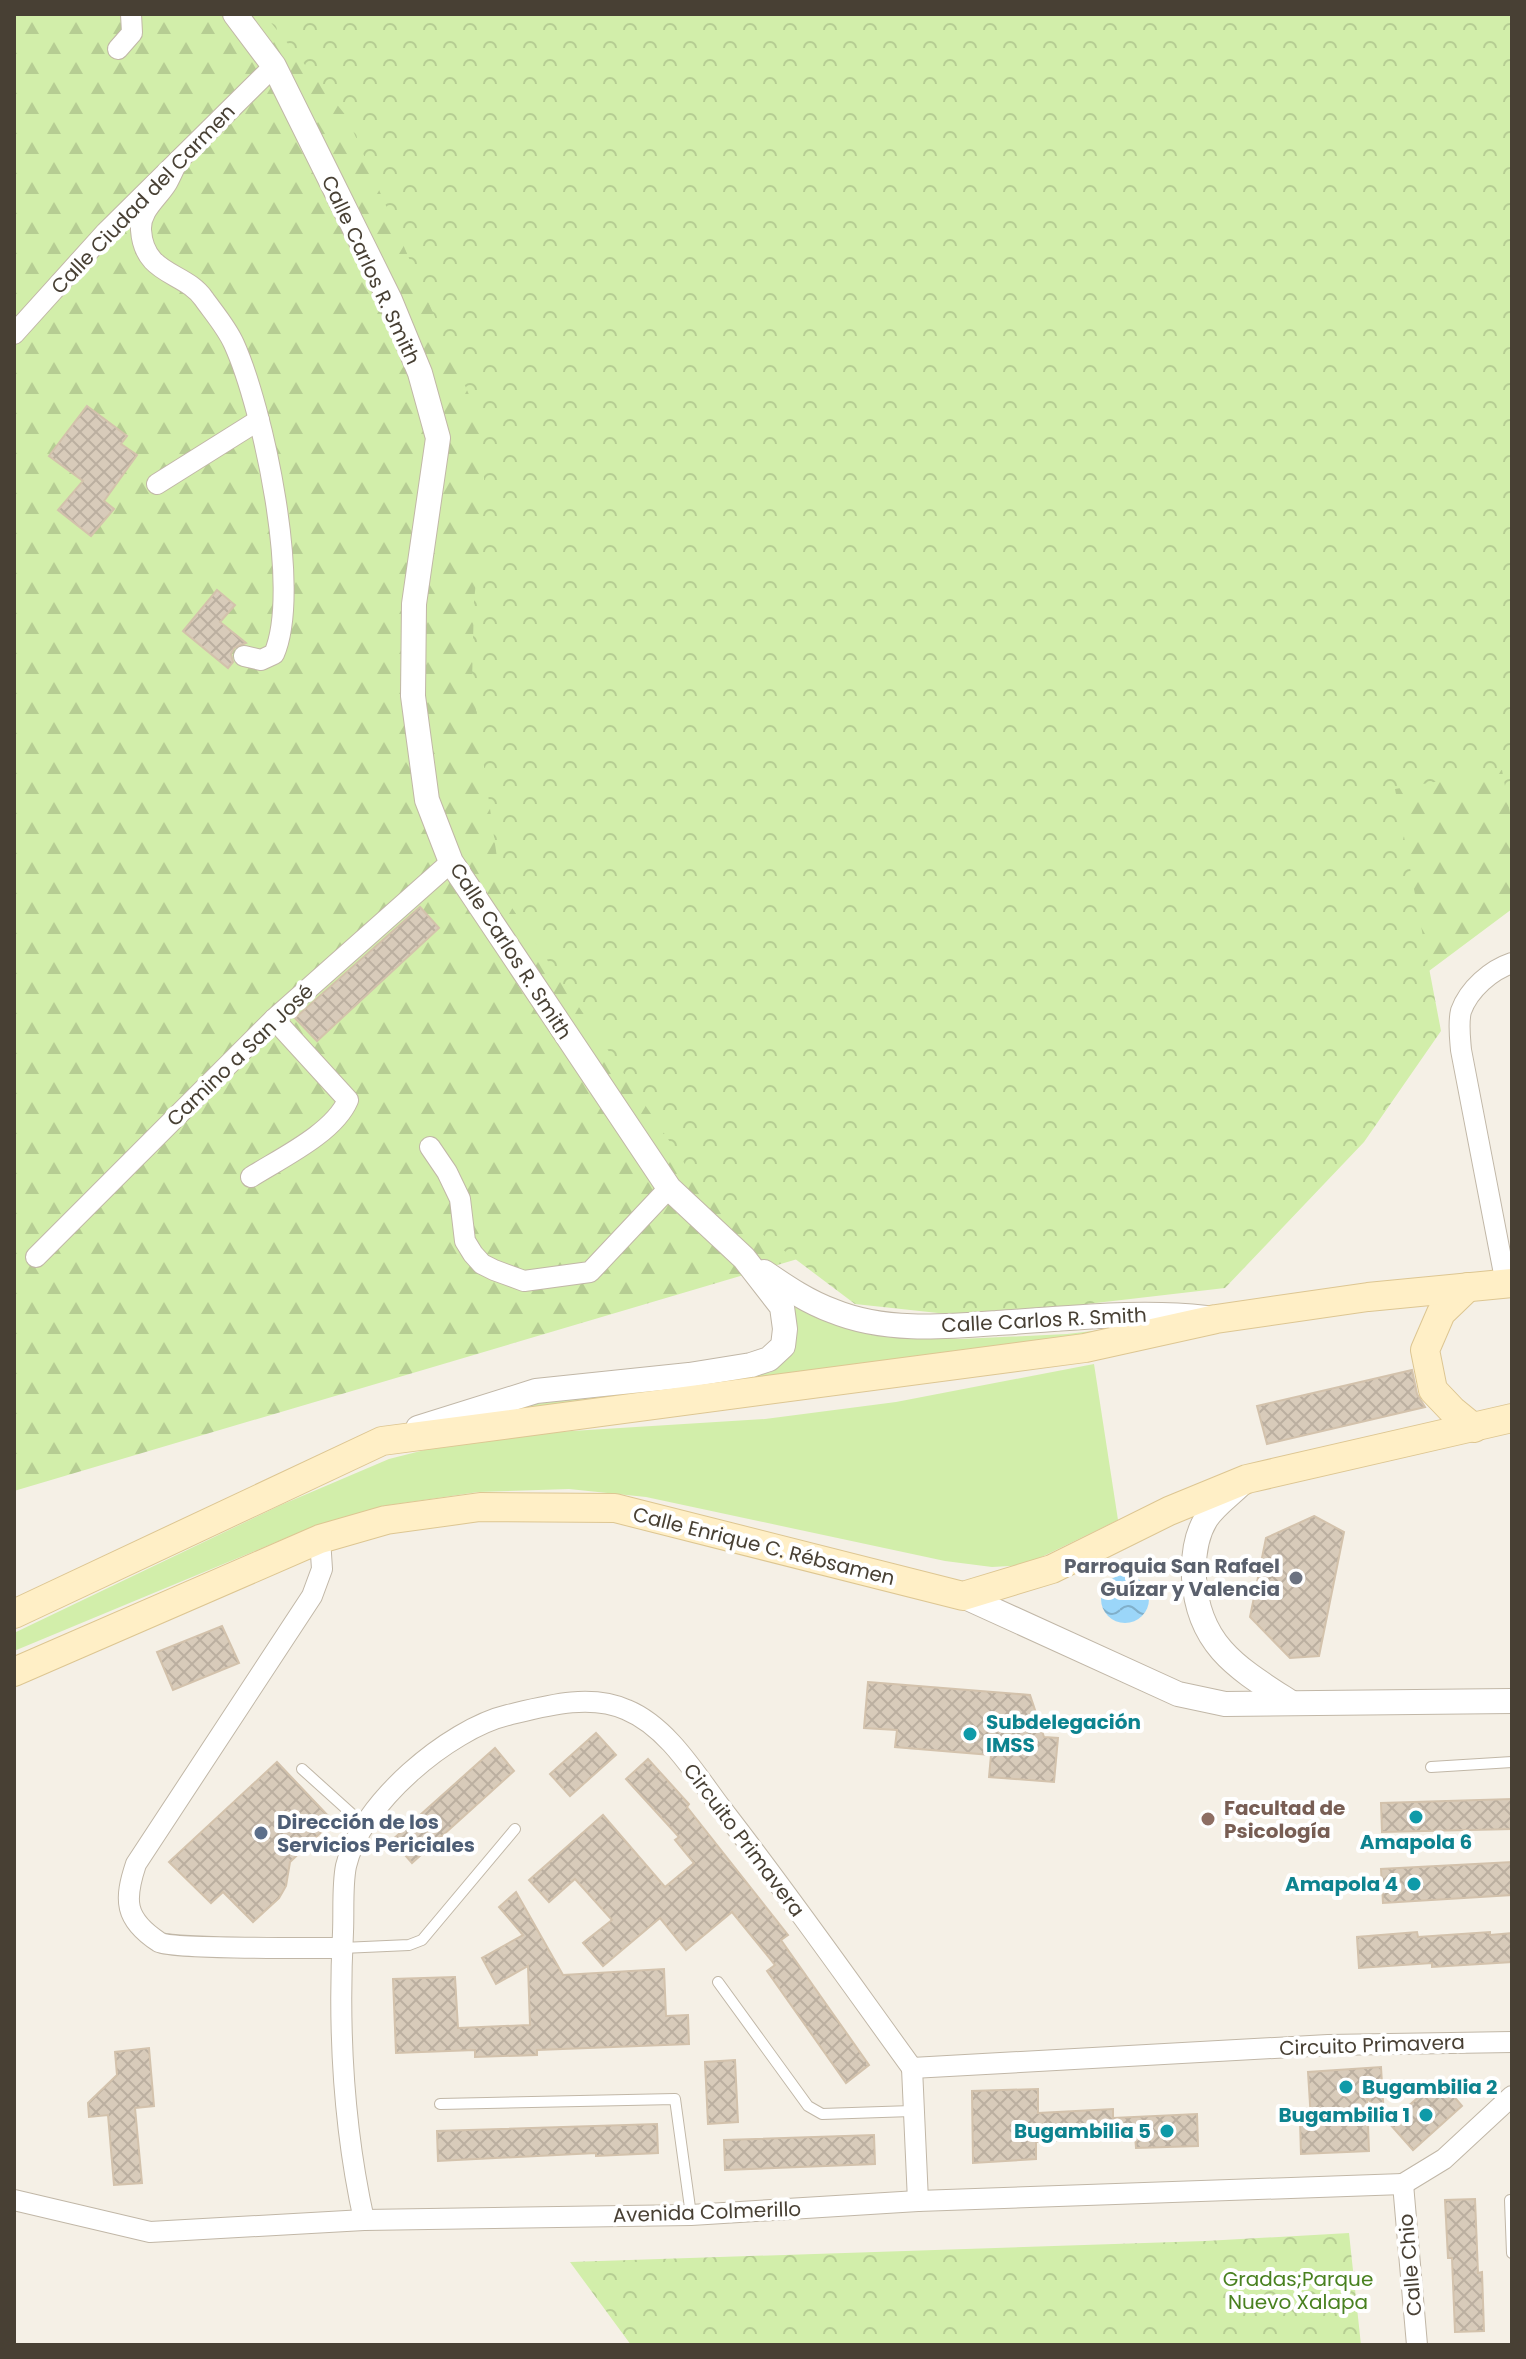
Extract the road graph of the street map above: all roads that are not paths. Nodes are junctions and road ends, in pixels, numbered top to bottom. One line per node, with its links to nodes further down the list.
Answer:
1 (131, 14): 3 (street)
2 (235, 14): 4 (street, Calle Carlos R. Smith)
3 (118, 49)
4 (274, 66): 5 (street, Calle Ciudad del Carmen); 10 (street, Calle Carlos R. Smith)
5 (178, 161): 6 (street, Calle Ciudad del Carmen); 7 (street)
6 (14, 334)
7 (259, 420): 8 (street); 9 (street)
8 (157, 484)
9 (244, 656)
10 (451, 862): 12 (street, Camino a San José); 15 (street, Calle Carlos R. Smith)
11 (1512, 963): 18 (street)
12 (274, 1019): 14 (street); 16 (street, Camino a San José)
13 (430, 1147): 15 (street)
14 (251, 1177)
15 (669, 1188): 17 (street, Calle Carlos R. Smith)
16 (36, 1257)
17 (744, 1258): 20 (street, Calle Carlos R. Smith); 23 (street, Calle Carlos R. Smith)
18 (1509, 1283): 19 (main road)
19 (1468, 1287): 20 (main road); 22 (main road)
20 (1216, 1319): 23 (main road)
21 (1512, 1418): 22 (main road)
22 (1474, 1428): 24 (main road)
23 (382, 1441): 27 (main road)
24 (1247, 1479): 26 (main road); 30 (street)
25 (320, 1539): 26 (main road, Calle Enrique C. Rébsamen); 28 (main road, Calle Enrique C. Rébsamen); 36 (street)
26 (963, 1596): 30 (street)
27 (14, 1614)
28 (14, 1672)
29 (1512, 1701): 30 (street)
30 (1290, 1702)
31 (1512, 1762): 32 (lane)
32 (1431, 1767)
33 (302, 1769): 34 (lane)
34 (363, 1824): 36 (street, Circuito Primavera); 39 (street, Circuito Primavera)
35 (515, 1829): 36 (lane)
36 (342, 1948): 48 (street, Circuito Primavera)
37 (718, 1982): 42 (lane)
38 (1512, 2042): 39 (street, Circuito Primavera)
39 (912, 2068): 42 (street)
40 (1512, 2096): 43 (street)
41 (440, 2104): 47 (lane)
42 (912, 2111): 46 (street)
43 (1403, 2184): 46 (street, Avenida Colmerillo); 50 (street, Calle Chio)
44 (14, 2200): 48 (street, Avenida Colmerillo)
45 (1510, 2200): 49 (lane)
46 (918, 2201): 47 (street, Avenida Colmerillo)
47 (691, 2215): 48 (street, Avenida Colmerillo)
48 (364, 2220)
49 (1512, 2253)
50 (1417, 2345)

